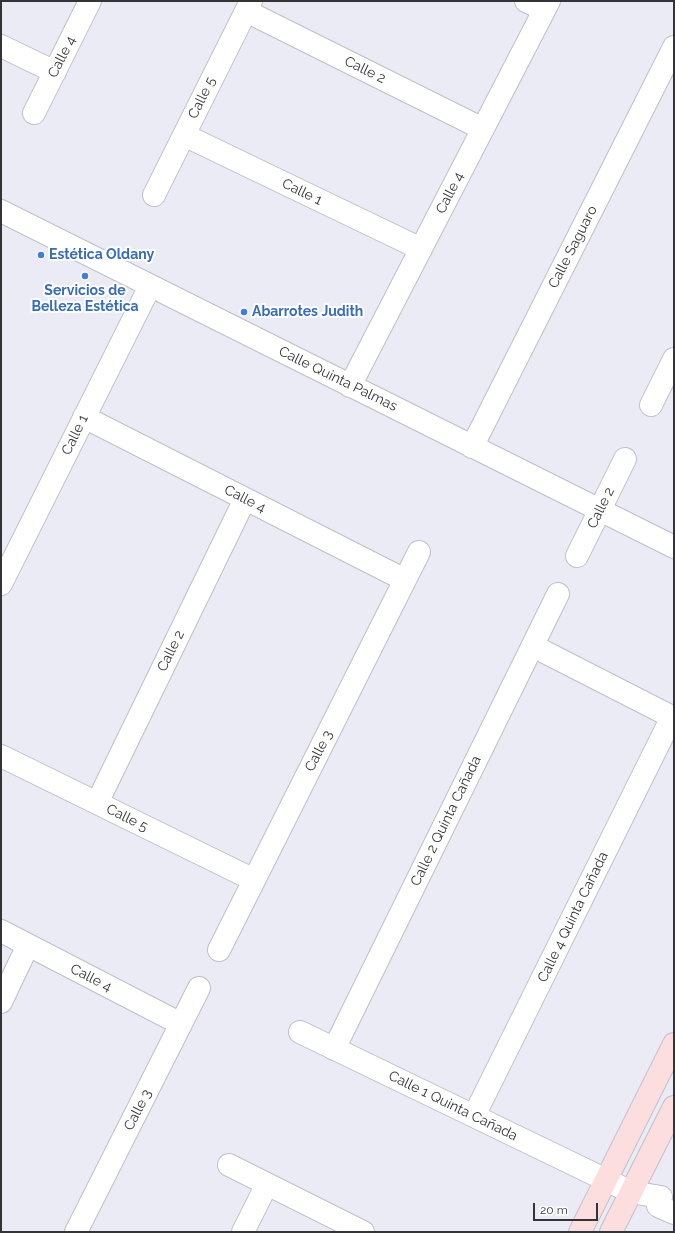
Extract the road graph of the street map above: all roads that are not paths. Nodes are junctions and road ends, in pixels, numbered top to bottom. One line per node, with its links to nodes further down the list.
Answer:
1 (90, 1): 6 (street, Calle 4)
2 (540, 4): 8 (street, Calle 4)
3 (248, 6): 8 (street, Calle 2); 9 (street, Calle 5)
4 (1, 46): 6 (street)
5 (674, 47): 18 (street, Calle Saguaro)
6 (55, 72): 7 (street, Calle 4)
7 (34, 113)
8 (483, 129): 12 (street, Calle 4)
9 (184, 135): 10 (street, Calle 5); 12 (street, Calle 1)
10 (154, 195)
11 (4, 219): 13 (street, Calle Quinta Palmas)
12 (421, 249): 15 (street, Calle 4)
13 (150, 286): 15 (street, Calle Quinta Palmas); 17 (street, Calle 1)
14 (672, 367): 16 (street)
15 (350, 386): 18 (street, Calle Quinta Palmas)
16 (651, 405)
17 (84, 417): 20 (street, Calle 4); 26 (street, Calle 1)
18 (472, 447): 21 (street, Calle Quinta Palmas)
19 (625, 459): 21 (street, Calle 2)
20 (245, 499): 25 (street, Calle 4); 31 (street, Calle 2)
21 (600, 510): 22 (street, Calle Quinta Palmas); 24 (street, Calle 2)
22 (674, 547)
23 (419, 552): 25 (street, Calle 3)
24 (577, 556)
25 (405, 580): 32 (street, Calle 3)
26 (1, 584)
27 (558, 594): 28 (street, Calle 2 Quinta Cañada)
28 (533, 646): 29 (street); 41 (street, Calle 2 Quinta Cañada)
29 (673, 717): 43 (street, Calle 4 Quinta Cañada)
30 (1, 756): 31 (street, Calle 5)
31 (97, 803): 32 (street, Calle 5)
32 (254, 880): 35 (street, Calle 3)
33 (1, 931): 34 (street, Calle 4)
34 (28, 945): 37 (street); 38 (street, Calle 4)
35 (219, 950)
36 (199, 988): 38 (street, Calle 3)
37 (1, 1002)
38 (181, 1024): 49 (street, Calle 3)
39 (300, 1032): 41 (street, Calle 1 Quinta Cañada)
40 (674, 1044): 45 (street)
41 (334, 1049): 43 (street, Calle 1 Quinta Cañada)
42 (674, 1107): 47 (street)
43 (474, 1116): 45 (street, Calle 1 Quinta Cañada)
44 (229, 1165): 46 (street)
45 (606, 1180): 47 (street); 52 (street)
46 (267, 1184): 50 (street); 51 (street)
47 (631, 1192): 48 (street); 53 (street)
48 (667, 1205)
49 (76, 1232)
50 (244, 1232)
51 (363, 1232)
52 (580, 1232)
53 (611, 1232)

